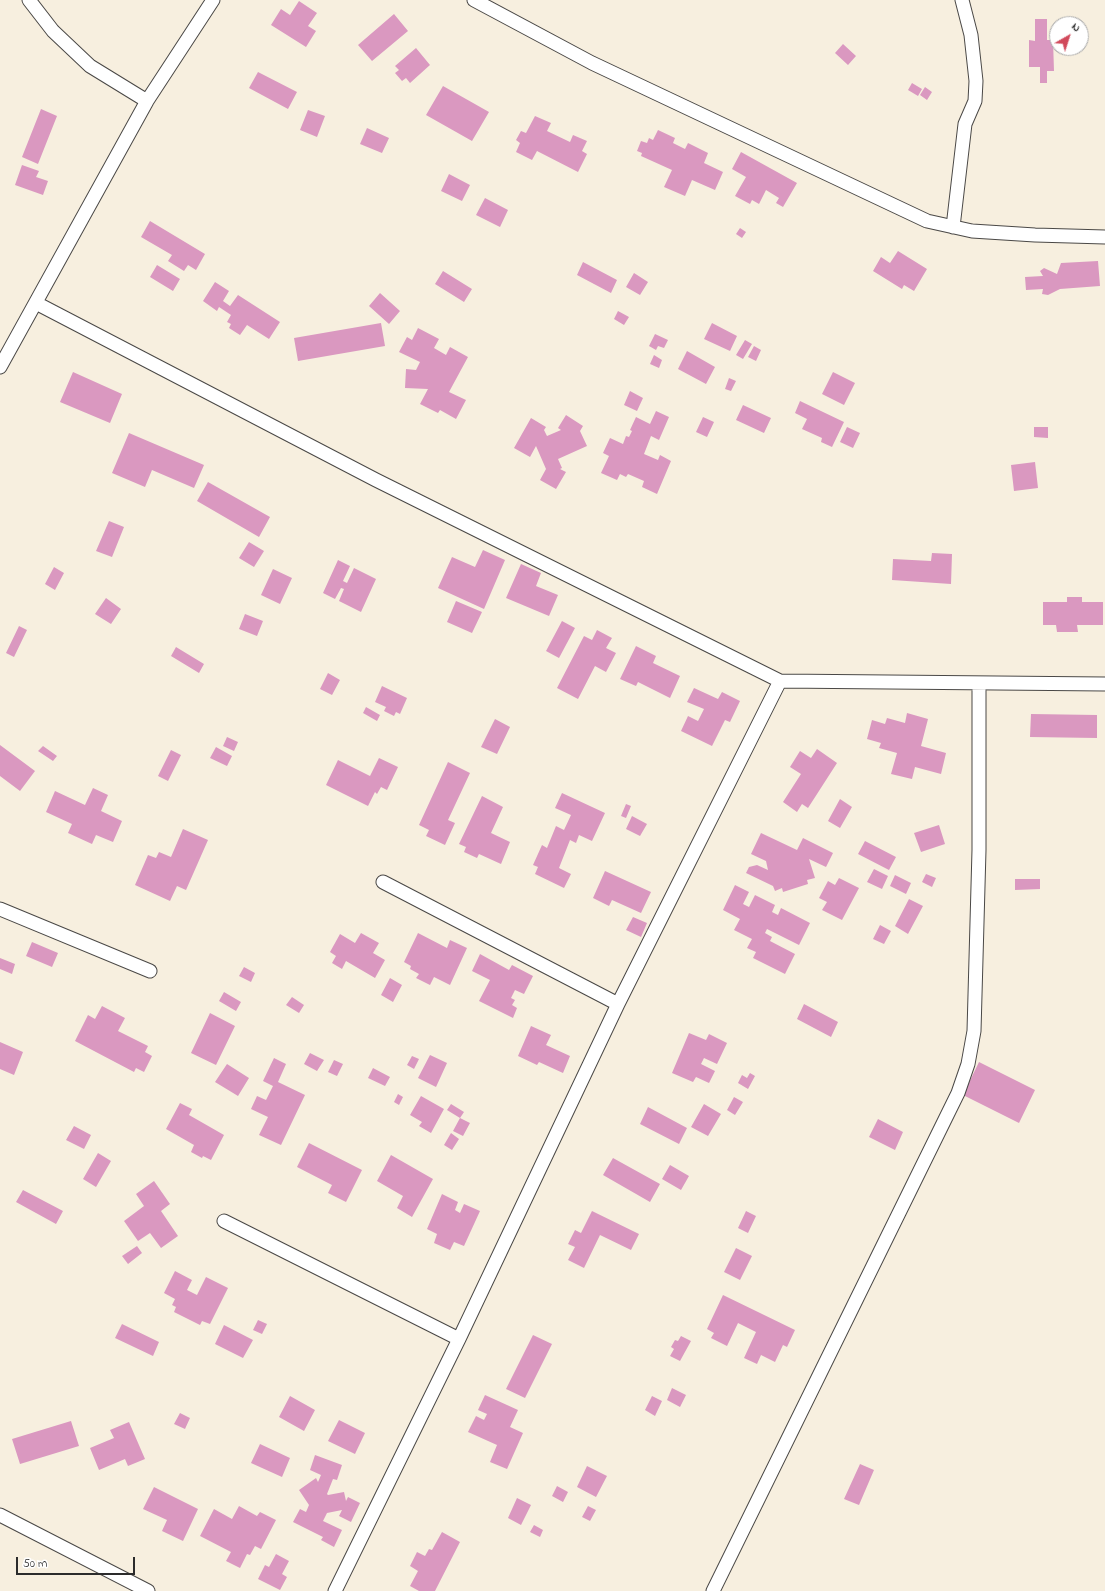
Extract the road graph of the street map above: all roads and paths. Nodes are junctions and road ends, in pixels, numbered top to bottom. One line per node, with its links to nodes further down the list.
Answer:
1 (29, 0): 5 (street)
2 (213, 0): 5 (street)
3 (474, 0): 6 (street)
4 (962, 0): 6 (street)
5 (147, 100): 8 (street)
6 (953, 226): 7 (street)
7 (1105, 237)
8 (36, 304): 9 (street); 10 (street)
9 (0, 367)
10 (780, 680): 11 (street); 16 (street)
11 (979, 683): 12 (street); 22 (street)
12 (1105, 684)
13 (383, 882): 16 (street)
14 (0, 909): 15 (street)
15 (150, 971)
16 (618, 1004): 18 (street)
17 (224, 1221): 18 (street)
18 (459, 1339): 21 (street)
19 (0, 1515): 20 (street)
20 (148, 1591)
21 (335, 1591)
22 (713, 1591)

